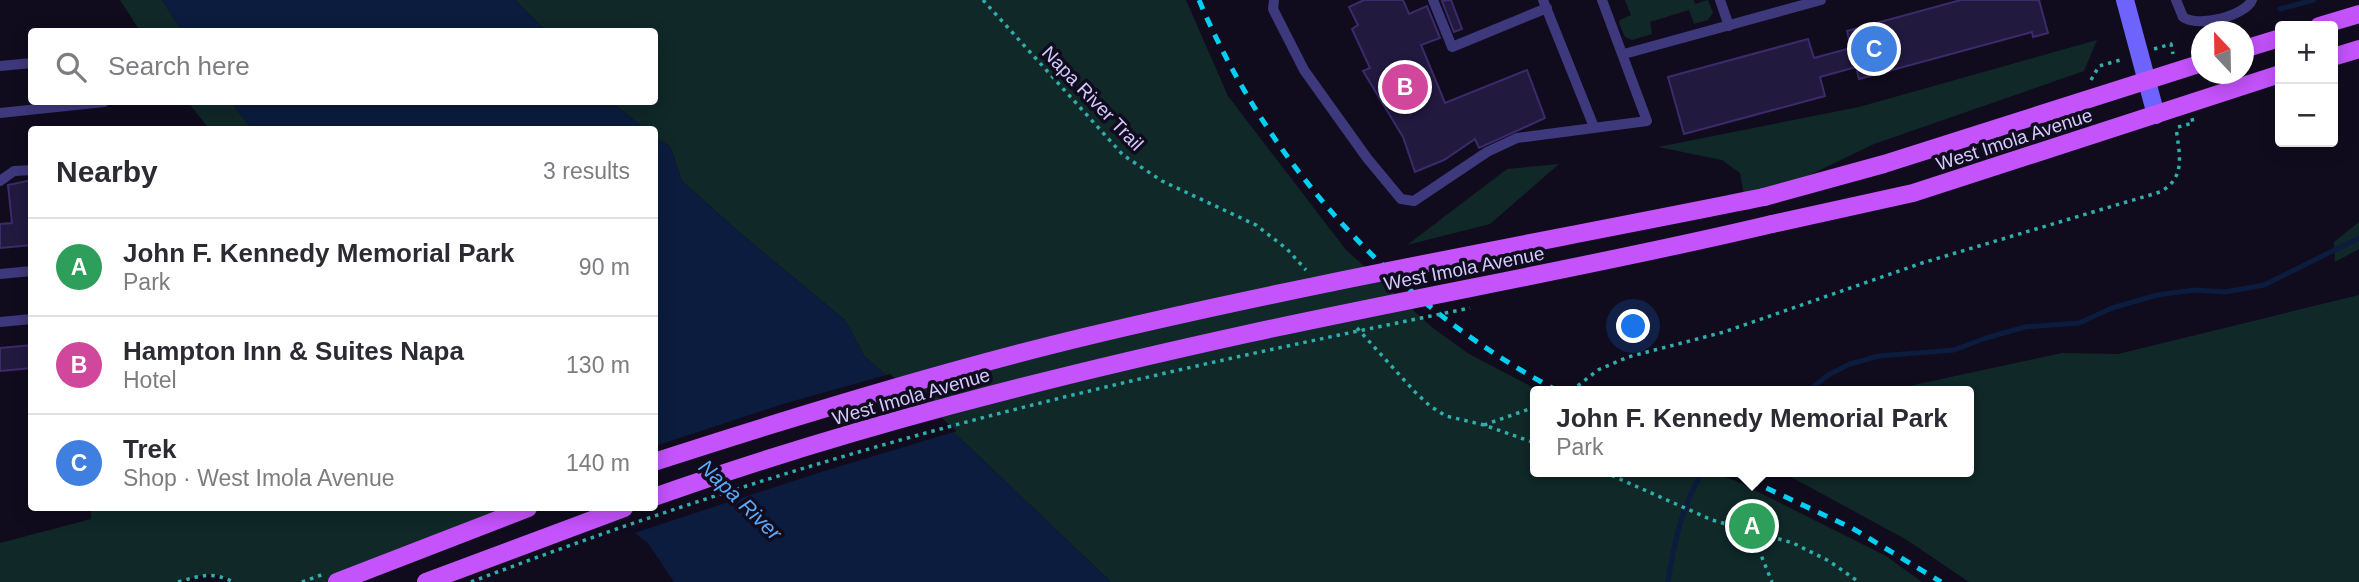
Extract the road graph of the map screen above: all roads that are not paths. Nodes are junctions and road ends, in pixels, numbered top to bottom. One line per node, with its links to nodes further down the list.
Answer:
1 (1274, 0): 26 (lane)
2 (1433, 0): 9 (lane)
3 (1602, 0): 16 (lane)
4 (1720, 0): 12 (lane)
5 (1821, 0): 12 (lane)
6 (2125, 0): 22 (street)
7 (2176, 0): 8 (lane)
8 (2252, 0)
9 (1545, 4): 26 (lane)
10 (2359, 14): 11 (main road)
11 (2336, 21)
12 (1729, 26): 16 (lane)
13 (2275, 40): 14 (main road)
14 (2254, 46)
15 (2359, 49): 17 (main road)
16 (1624, 54): 26 (lane)
17 (2338, 55)
18 (28, 62): 19 (lane)
19 (0, 66)
20 (2191, 67): 22 (main road, West Imola Avenue)
21 (2275, 76): 25 (main road, West Imola Avenue)
22 (2147, 81): 25 (street); 33 (main road, West Imola Avenue, bridge)
23 (76, 105): 24 (lane)
24 (0, 113)
25 (2156, 115): 34 (main road, West Imola Avenue, bridge)
26 (1594, 127)
27 (28, 170): 28 (lane)
28 (0, 181)
29 (28, 272): 30 (lane)
30 (0, 275)
31 (28, 319): 32 (lane)
32 (0, 322)
33 (658, 461)
34 (658, 496)
35 (520, 511): 37 (main road)
36 (616, 511): 38 (main road)
37 (337, 582)
38 (426, 582)

